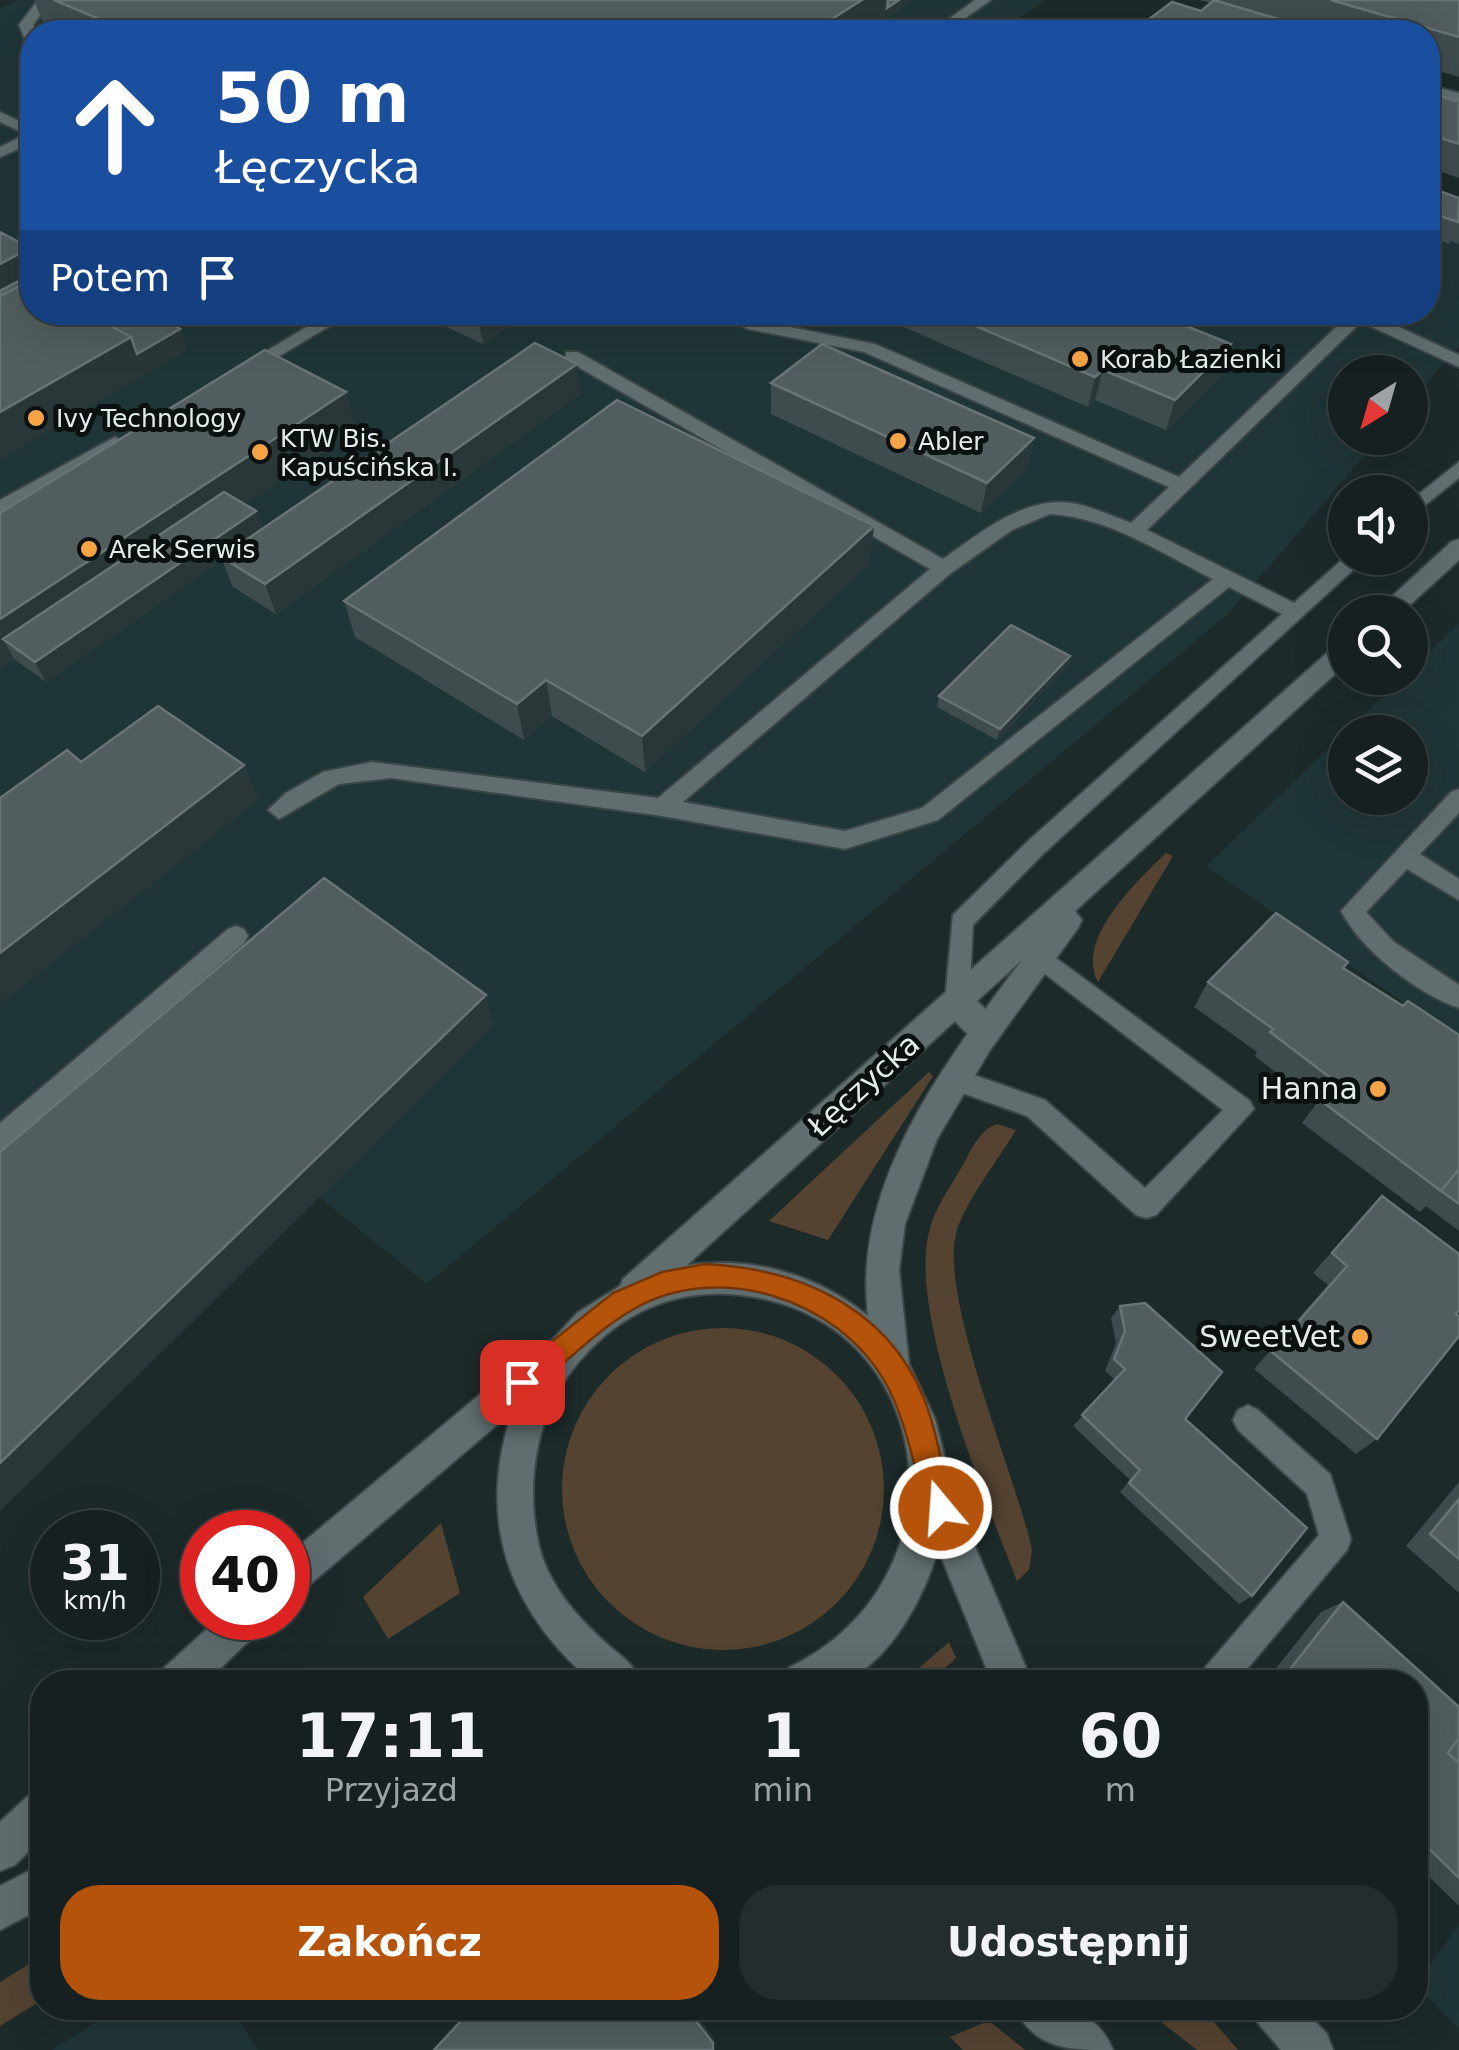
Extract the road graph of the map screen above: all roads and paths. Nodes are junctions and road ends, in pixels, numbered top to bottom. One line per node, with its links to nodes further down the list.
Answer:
1 (45, 0): 3 (lane)
2 (984, 0): 4 (lane)
3 (30, 20)
4 (955, 20)
5 (323, 325): 11 (lane)
6 (754, 325): 14 (lane)
7 (1349, 325): 14 (lane)
8 (1383, 325): 10 (lane)
9 (572, 356): 19 (lane)
10 (1459, 362)
11 (224, 382)
12 (138, 430): 16 (lane)
13 (1459, 468): 15 (lane)
14 (1182, 485): 17 (lane)
15 (1428, 495)
16 (0, 508)
17 (1134, 531): 19 (lane); 21 (lane)
18 (1459, 547): 22 (street)
19 (944, 568): 26 (lane)
20 (1337, 575): 23 (lane)
21 (1228, 578): 23 (lane); 26 (lane)
22 (1406, 595)
23 (1295, 612): 34 (lane)
24 (1328, 667): 29 (street, Łęczycka)
25 (1459, 798): 28 (lane)
26 (662, 807): 27 (lane)
27 (279, 810)
28 (1404, 855): 30 (lane); 33 (lane)
29 (1106, 869): 32 (street, Łęczycka); 34 (street, Łęczycka)
30 (1459, 891)
31 (236, 936): 37 (lane)
32 (1040, 957): 35 (street, Łęczycka); 36 (lane)
33 (1459, 998)
34 (957, 1001): 35 (street); 38 (street, Łęczycka)
35 (986, 1032): 36 (street, Łęczycka)
36 (957, 1080): 40 (street, Łęczycka)
37 (0, 1138)
38 (622, 1302): 39 (street); 40 (street)
39 (573, 1338): 43 (street); 46 (street)
40 (892, 1370): 42 (street)
41 (1248, 1420): 49 (lane)
42 (928, 1473): 47 (street); 48 (street)
43 (310, 1559)
44 (223, 1640): 45 (street)
45 (191, 1670)
46 (607, 1670)
47 (828, 1670)
48 (1006, 1670)
49 (1225, 1670)
50 (30, 1821): 51 (street)
51 (0, 1850)
52 (30, 1892): 53 (street)
53 (0, 1909)
54 (1052, 2020): 56 (street)
55 (1283, 2020): 57 (street)
56 (1091, 2050)
57 (1311, 2050)

